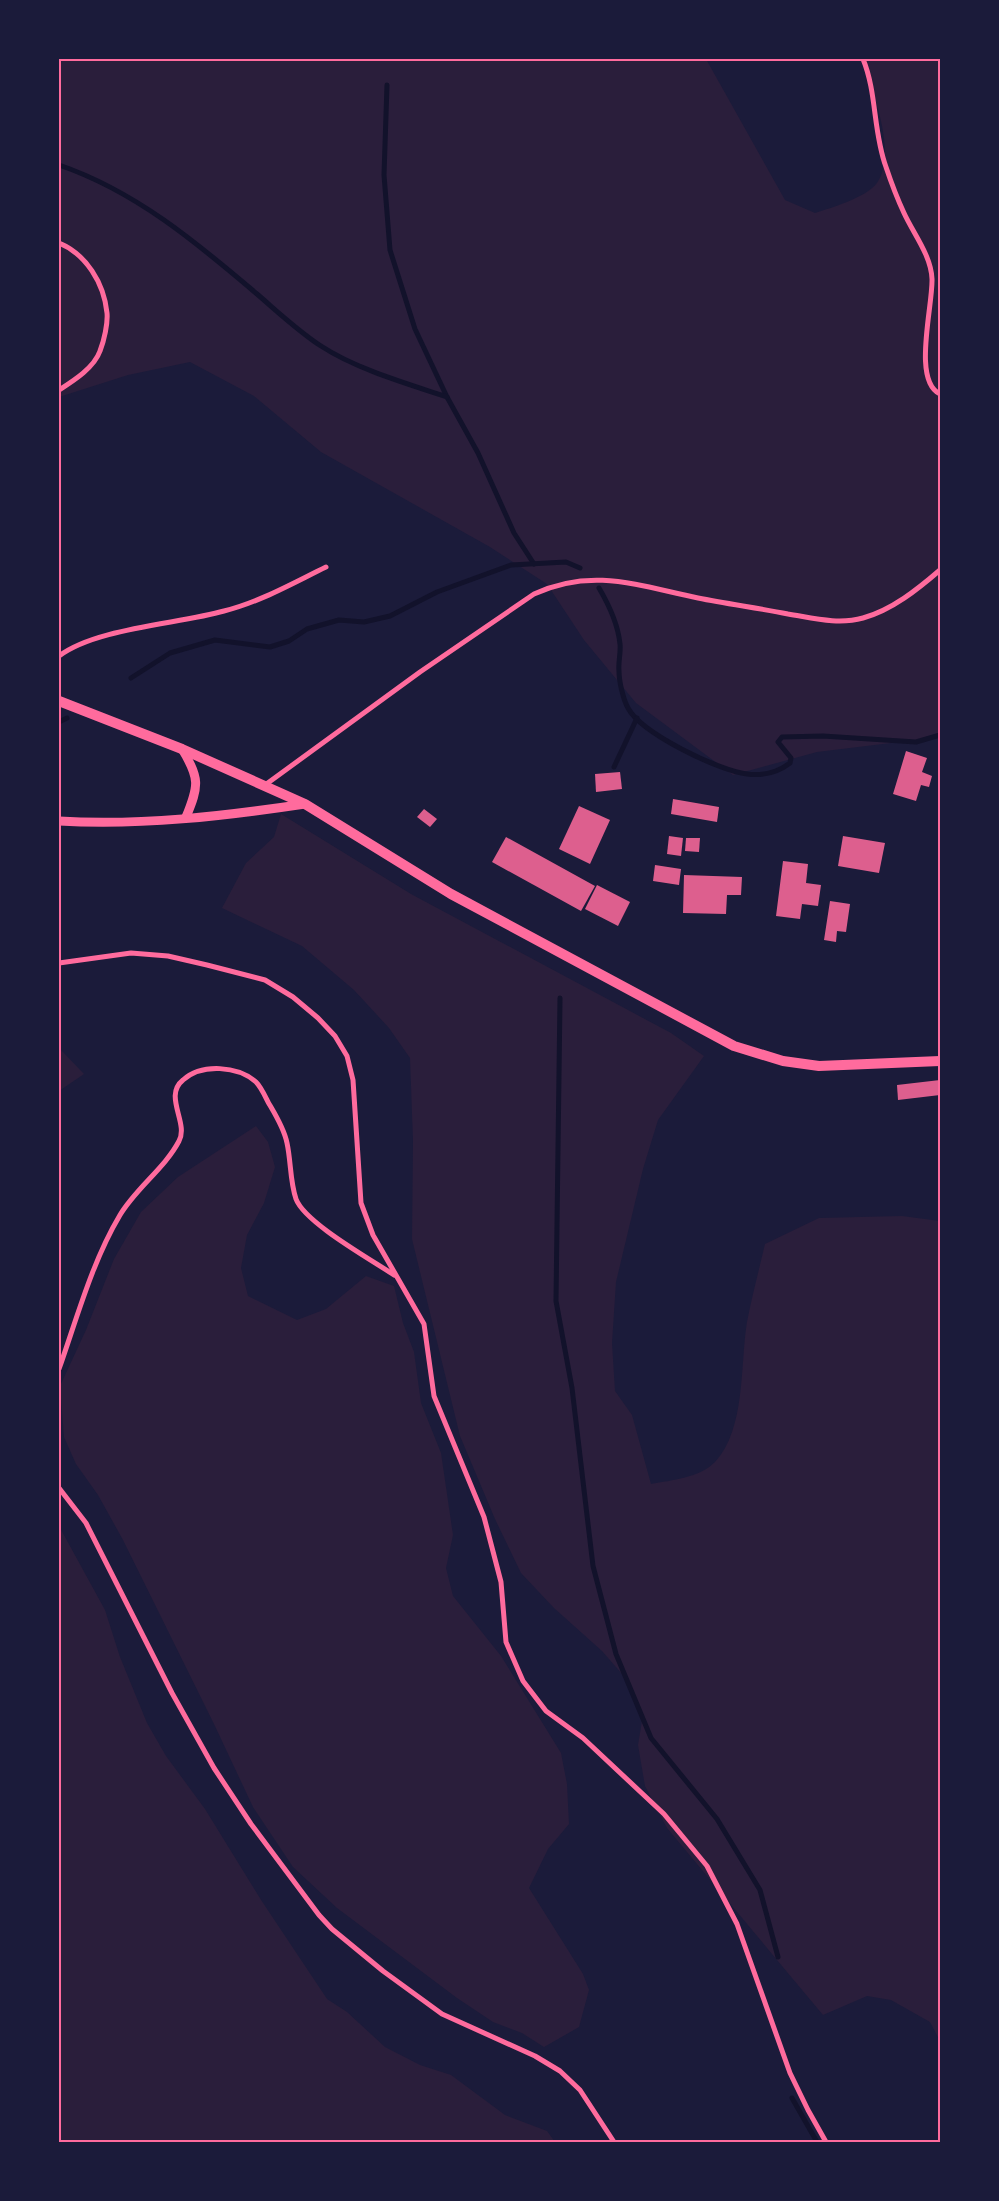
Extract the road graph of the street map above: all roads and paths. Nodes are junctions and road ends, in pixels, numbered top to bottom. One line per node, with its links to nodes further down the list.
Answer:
1 (863, 59): 4 (street)
2 (59, 243): 3 (street)
3 (59, 390)
4 (940, 394)
5 (326, 567): 7 (street)
6 (940, 570): 10 (street)
7 (59, 656)
8 (59, 701): 9 (main road)
9 (182, 749): 10 (main road); 12 (street)
10 (264, 785): 11 (main road)
11 (305, 804): 12 (street); 15 (main road)
12 (186, 817): 13 (street)
13 (59, 821)
14 (59, 963): 16 (street)
15 (940, 1061)
16 (395, 1275): 17 (street); 20 (street)
17 (59, 1369)
18 (59, 1488): 19 (street)
19 (614, 2142)
20 (826, 2142)

